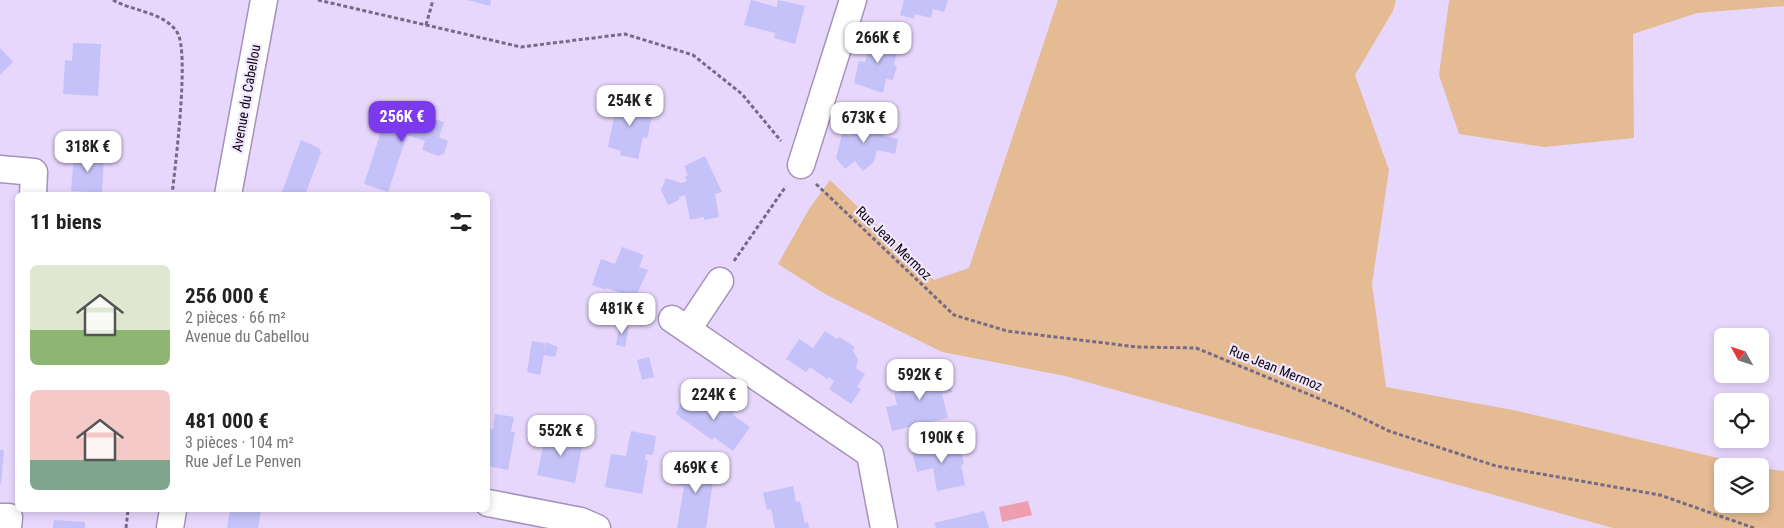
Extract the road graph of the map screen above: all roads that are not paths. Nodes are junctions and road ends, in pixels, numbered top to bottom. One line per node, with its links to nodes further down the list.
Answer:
1 (264, 0): 6 (street, Avenue du Cabellou)
2 (853, 0): 3 (street)
3 (801, 165)
4 (0, 169): 5 (street)
5 (33, 192)
6 (229, 192)
7 (720, 281): 14 (street)
8 (490, 503): 13 (street)
9 (173, 512): 12 (street)
10 (0, 516): 11 (street)
11 (8, 528)
12 (170, 528)
13 (597, 528)
14 (884, 528)

